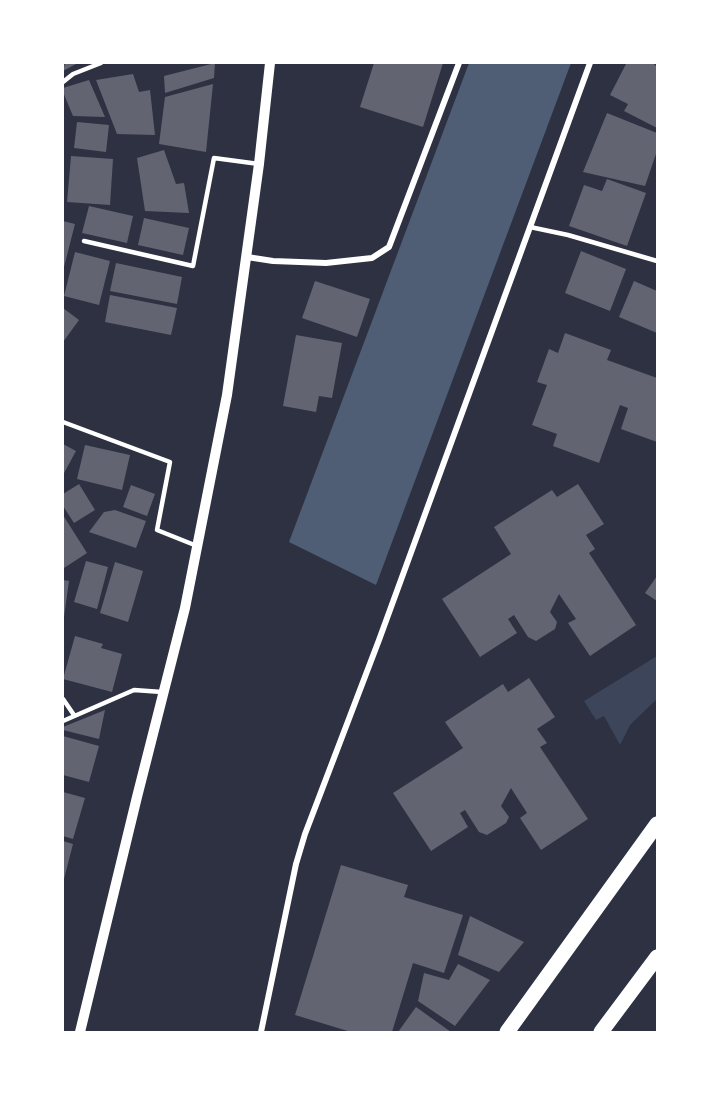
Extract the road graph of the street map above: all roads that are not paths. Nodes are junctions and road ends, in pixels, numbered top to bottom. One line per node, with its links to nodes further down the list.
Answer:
1 (101, 63): 5 (lane)
2 (270, 63): 6 (street)
3 (459, 63): 9 (street)
4 (590, 63): 7 (street)
5 (63, 82)
6 (259, 164): 8 (lane); 9 (street)
7 (530, 227): 10 (lane); 20 (street)
8 (84, 241)
9 (247, 257): 12 (street)
10 (657, 261)
11 (63, 422): 12 (lane)
12 (197, 546): 13 (street)
13 (164, 692): 15 (lane); 19 (street)
14 (63, 699): 15 (lane)
15 (74, 715): 16 (lane)
16 (63, 721)
17 (657, 824): 21 (main road)
18 (657, 957): 22 (main road)
19 (80, 1032)
20 (261, 1032)
21 (507, 1032)
22 (601, 1032)

